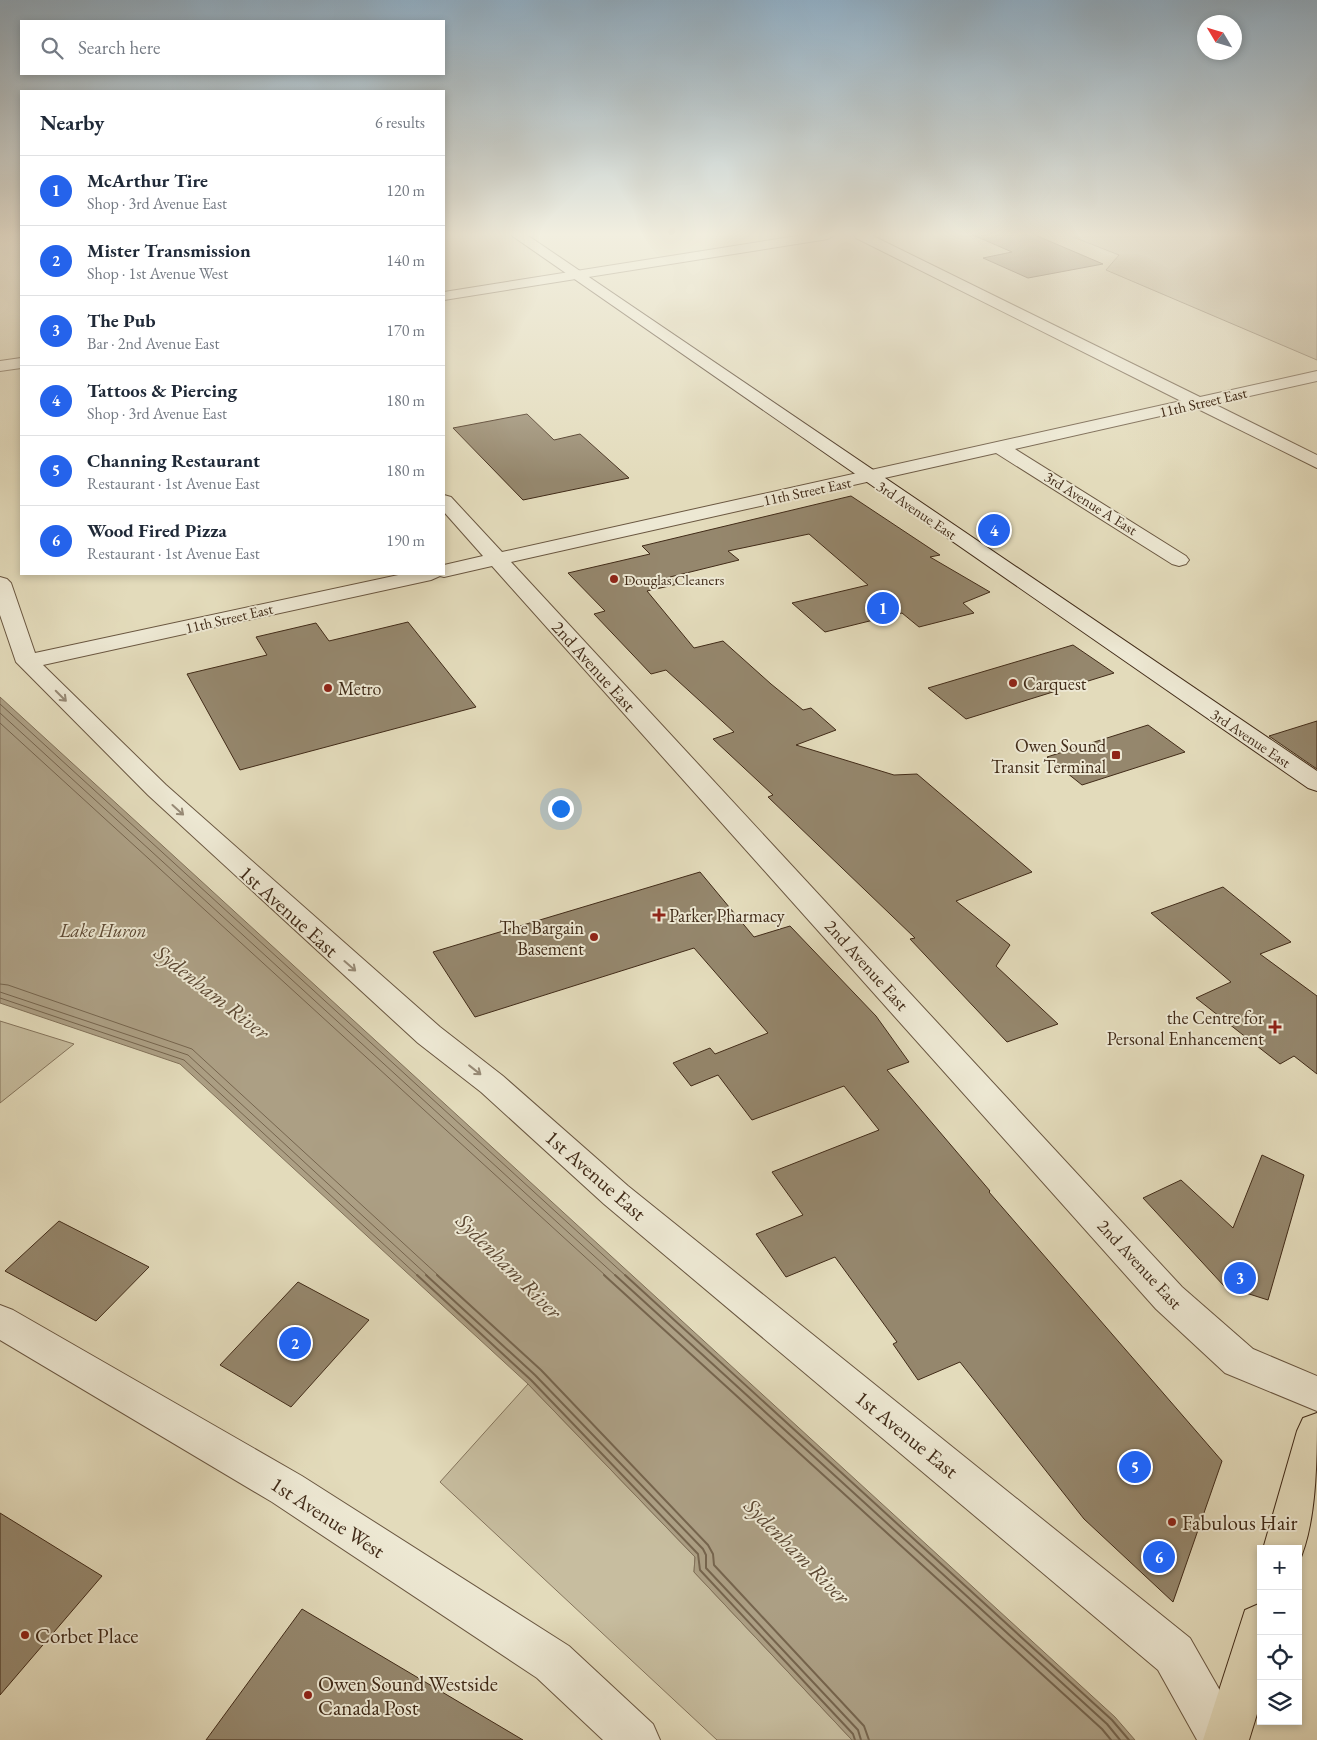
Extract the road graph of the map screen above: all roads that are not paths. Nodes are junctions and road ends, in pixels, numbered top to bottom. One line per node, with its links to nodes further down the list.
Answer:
1 (636, 316): 9 (street, 3rd Avenue East)
2 (1024, 316): 6 (street)
3 (20, 363): 4 (street)
4 (0, 366)
5 (1317, 376): 6 (street, 11th Street East)
6 (1198, 403): 7 (street, 11th Street East); 8 (street)
7 (1001, 448): 9 (street, 11th Street East); 12 (street, 3rd Avenue A East)
8 (1317, 462)
9 (869, 477): 11 (street, 11th Street East); 17 (street, 3rd Avenue East)
10 (445, 502): 11 (street, 2nd Avenue East)
11 (498, 560): 13 (street, 11th Street East); 19 (street, 2nd Avenue East)
12 (1180, 560)
13 (445, 571)
14 (425, 575): 16 (street, 11th Street East)
15 (0, 583): 16 (street, 1st Avenue East)
16 (15, 646): 24 (street, 1st Avenue East, one-way to 24)
17 (1317, 783)
18 (0, 1321): 23 (street, 1st Avenue West)
19 (1317, 1394)
20 (1317, 1431): 21 (main road)
21 (1285, 1545)
22 (1258, 1635): 24 (main road)
23 (637, 1740)
24 (1225, 1740)

